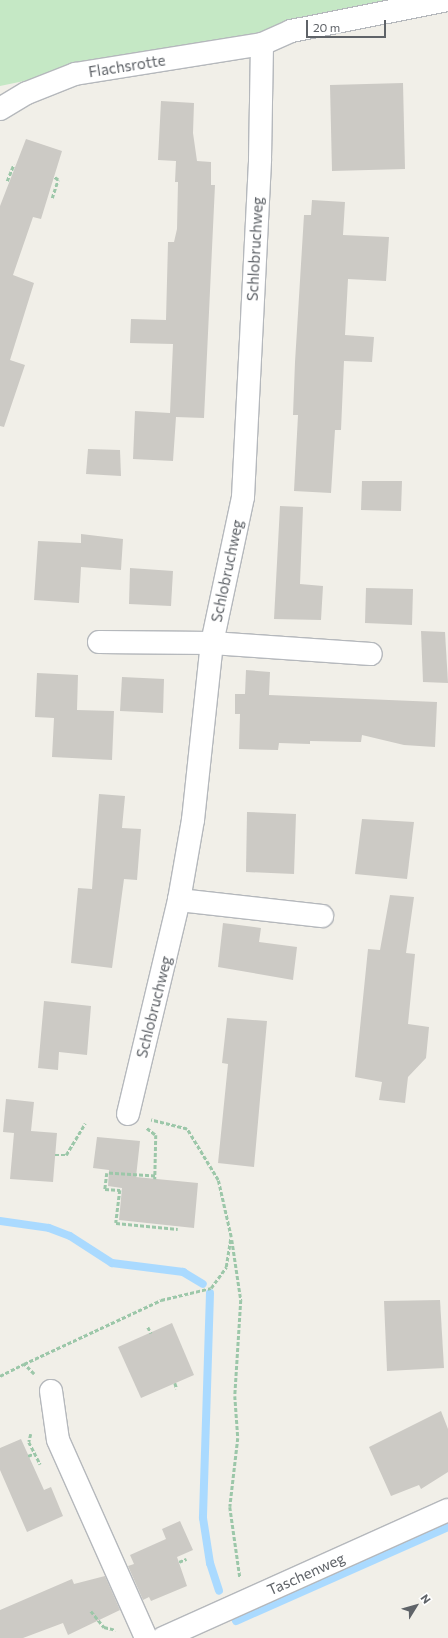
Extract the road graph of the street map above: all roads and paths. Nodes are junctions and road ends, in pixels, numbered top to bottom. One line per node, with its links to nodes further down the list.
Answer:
1 (448, 0): 2 (street)
2 (262, 44): 3 (street, Flachsrotte); 9 (street, Schlobruchweg)
3 (0, 109)
4 (14, 164): 6 (path)
5 (54, 176): 7 (path)
6 (7, 181)
7 (52, 198)
8 (99, 642): 9 (street, Schlobruchweg)
9 (212, 643): 10 (street, Schlobruchweg); 11 (street, Schlobruchweg)
10 (371, 654)
11 (180, 900): 12 (street); 13 (street, Schlobruchweg)
12 (322, 916)
13 (128, 1114): 16 (path); 17 (path)
14 (85, 1123): 15 (path)
15 (55, 1155)
16 (178, 1229)
17 (231, 1237): 20 (path); 30 (path)
18 (148, 1327): 19 (path)
19 (151, 1332)
20 (24, 1364): 21 (path); 24 (path)
21 (0, 1376)
22 (174, 1383): 23 (path)
23 (176, 1389)
24 (51, 1391): 33 (street)
25 (33, 1454): 26 (path)
26 (28, 1456)
27 (448, 1510): 30 (street, Taschenweg)
28 (186, 1559): 29 (path)
29 (179, 1562)
30 (242, 1603): 34 (street, Taschenweg)
31 (91, 1611): 32 (path)
32 (120, 1631)
33 (146, 1638)
34 (163, 1638)

